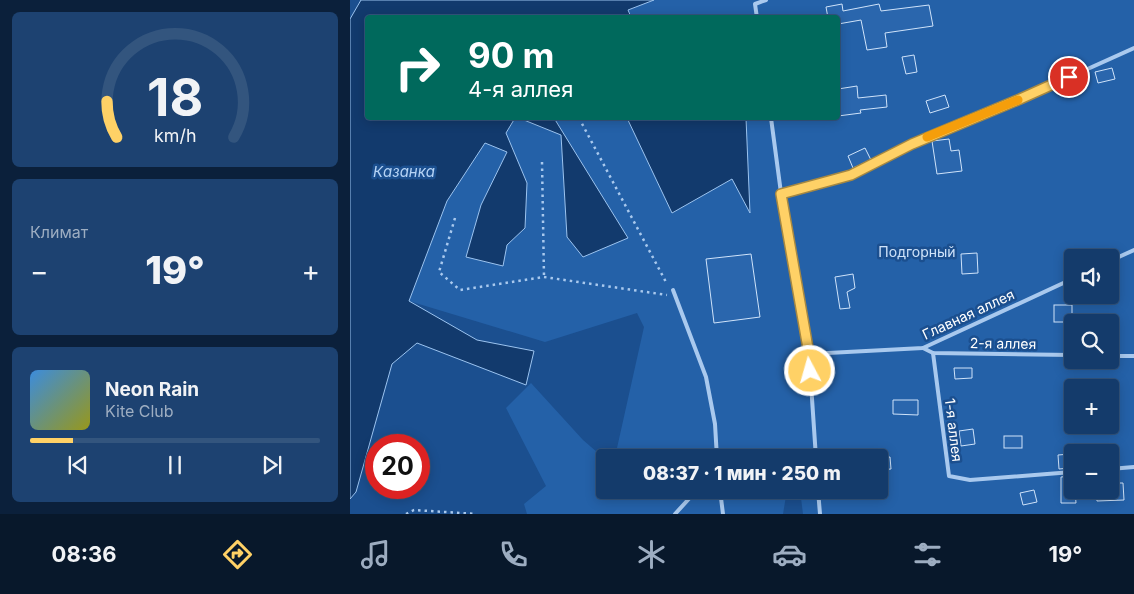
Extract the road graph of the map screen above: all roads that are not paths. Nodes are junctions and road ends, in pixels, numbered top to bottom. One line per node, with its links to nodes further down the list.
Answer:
1 (766, 0): 2 (lane)
2 (757, 15)
3 (1134, 48): 5 (lane)
4 (771, 120): 5 (lane)
5 (781, 194): 12 (lane)
6 (1134, 250): 7 (lane)
7 (1119, 257)
8 (1064, 283): 10 (lane, Главная аллея)
9 (671, 289): 16 (lane)
10 (923, 348): 11 (lane); 12 (lane, Главная аллея)
11 (933, 353): 13 (lane, 2-я аллея); 20 (lane, 1-я аллея)
12 (809, 354): 17 (lane)
13 (1064, 355)
14 (1119, 356): 15 (lane)
15 (1134, 356)
16 (716, 449)
17 (815, 449)
18 (1134, 467): 19 (lane)
19 (1119, 468)
20 (1064, 473)
21 (689, 499): 24 (lane)
22 (721, 499): 25 (lane)
23 (819, 499): 26 (lane)
24 (675, 514)
25 (722, 514)
26 (820, 514)

